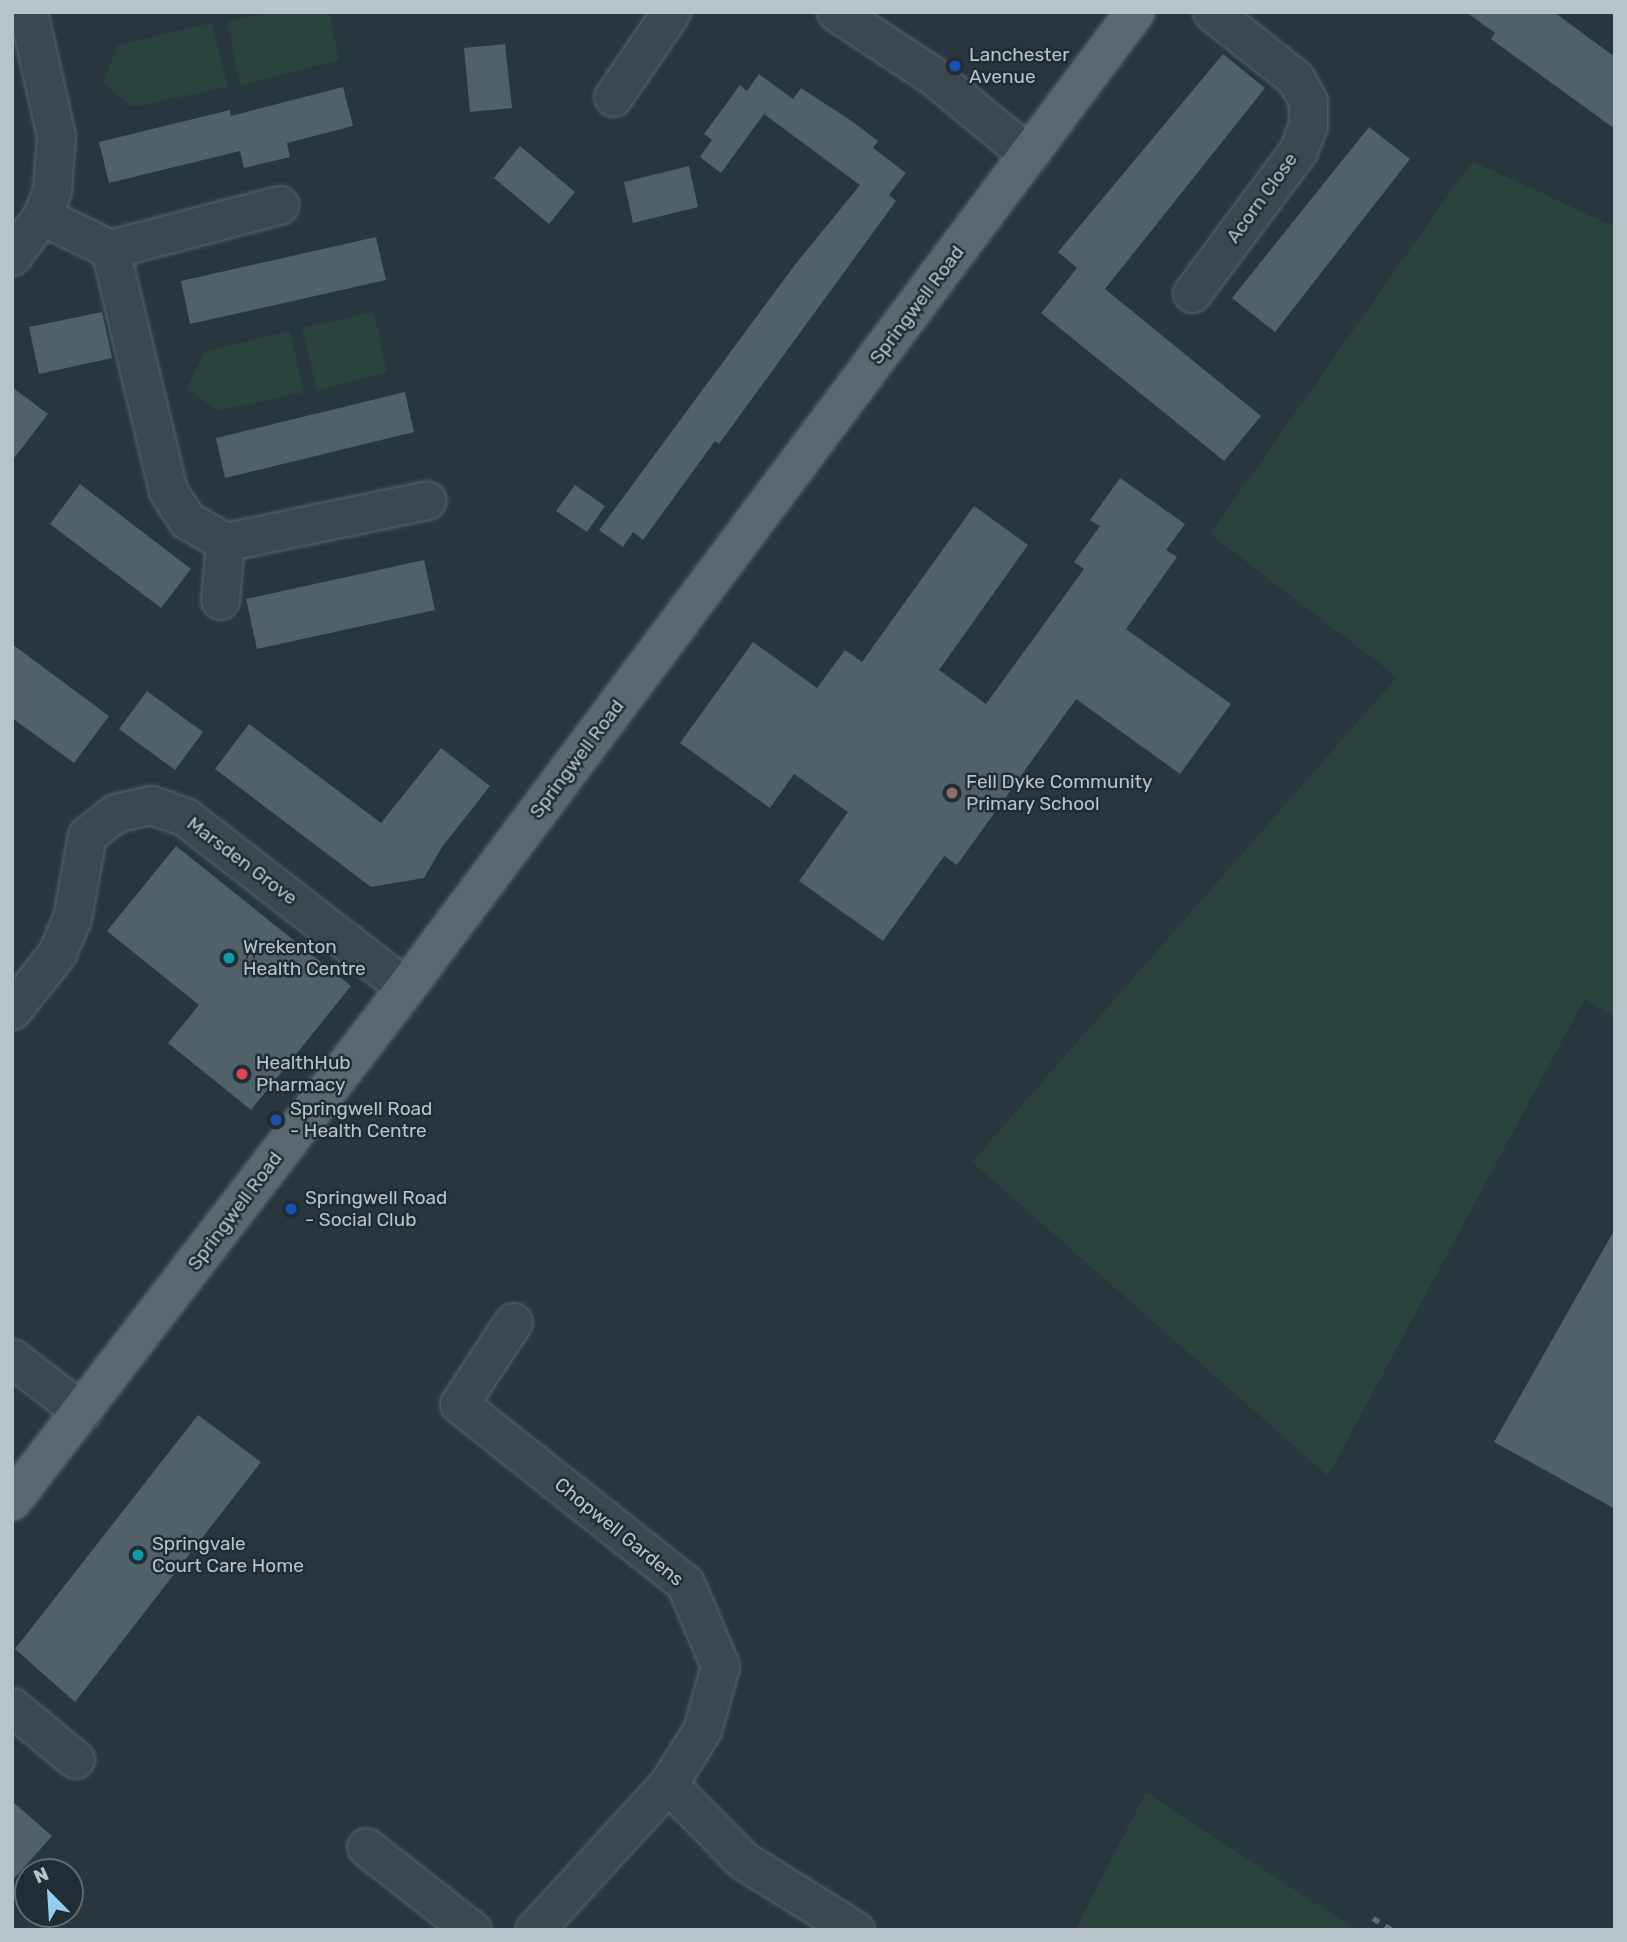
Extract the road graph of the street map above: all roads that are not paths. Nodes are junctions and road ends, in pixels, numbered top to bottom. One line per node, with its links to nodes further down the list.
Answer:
1 (28, 12): 9 (street)
2 (671, 12): 6 (street)
3 (836, 12): 7 (street)
4 (1135, 12): 7 (main road, Springwell Road)
5 (1212, 12): 12 (street, Acorn Close)
6 (613, 97)
7 (1029, 155): 16 (main road, Springwell Road)
8 (279, 205): 10 (street)
9 (42, 216): 10 (street); 11 (street)
10 (110, 249): 14 (street)
11 (12, 256)
12 (1192, 293)
13 (427, 500): 14 (street)
14 (225, 542): 15 (street)
15 (220, 600)
16 (406, 988): 17 (street, Marsden Grove); 20 (main road, Springwell Road)
17 (12, 1010)
18 (513, 1322): 24 (street, Chopwell Gardens)
19 (12, 1357): 20 (street)
20 (82, 1412): 21 (main road, Springwell Road)
21 (12, 1501)
22 (12, 1707): 23 (street)
23 (75, 1759)
24 (668, 1784): 27 (street, Chopwell Gardens); 28 (street)
25 (366, 1847): 26 (street)
26 (472, 1930)
27 (534, 1930)
28 (855, 1930)

